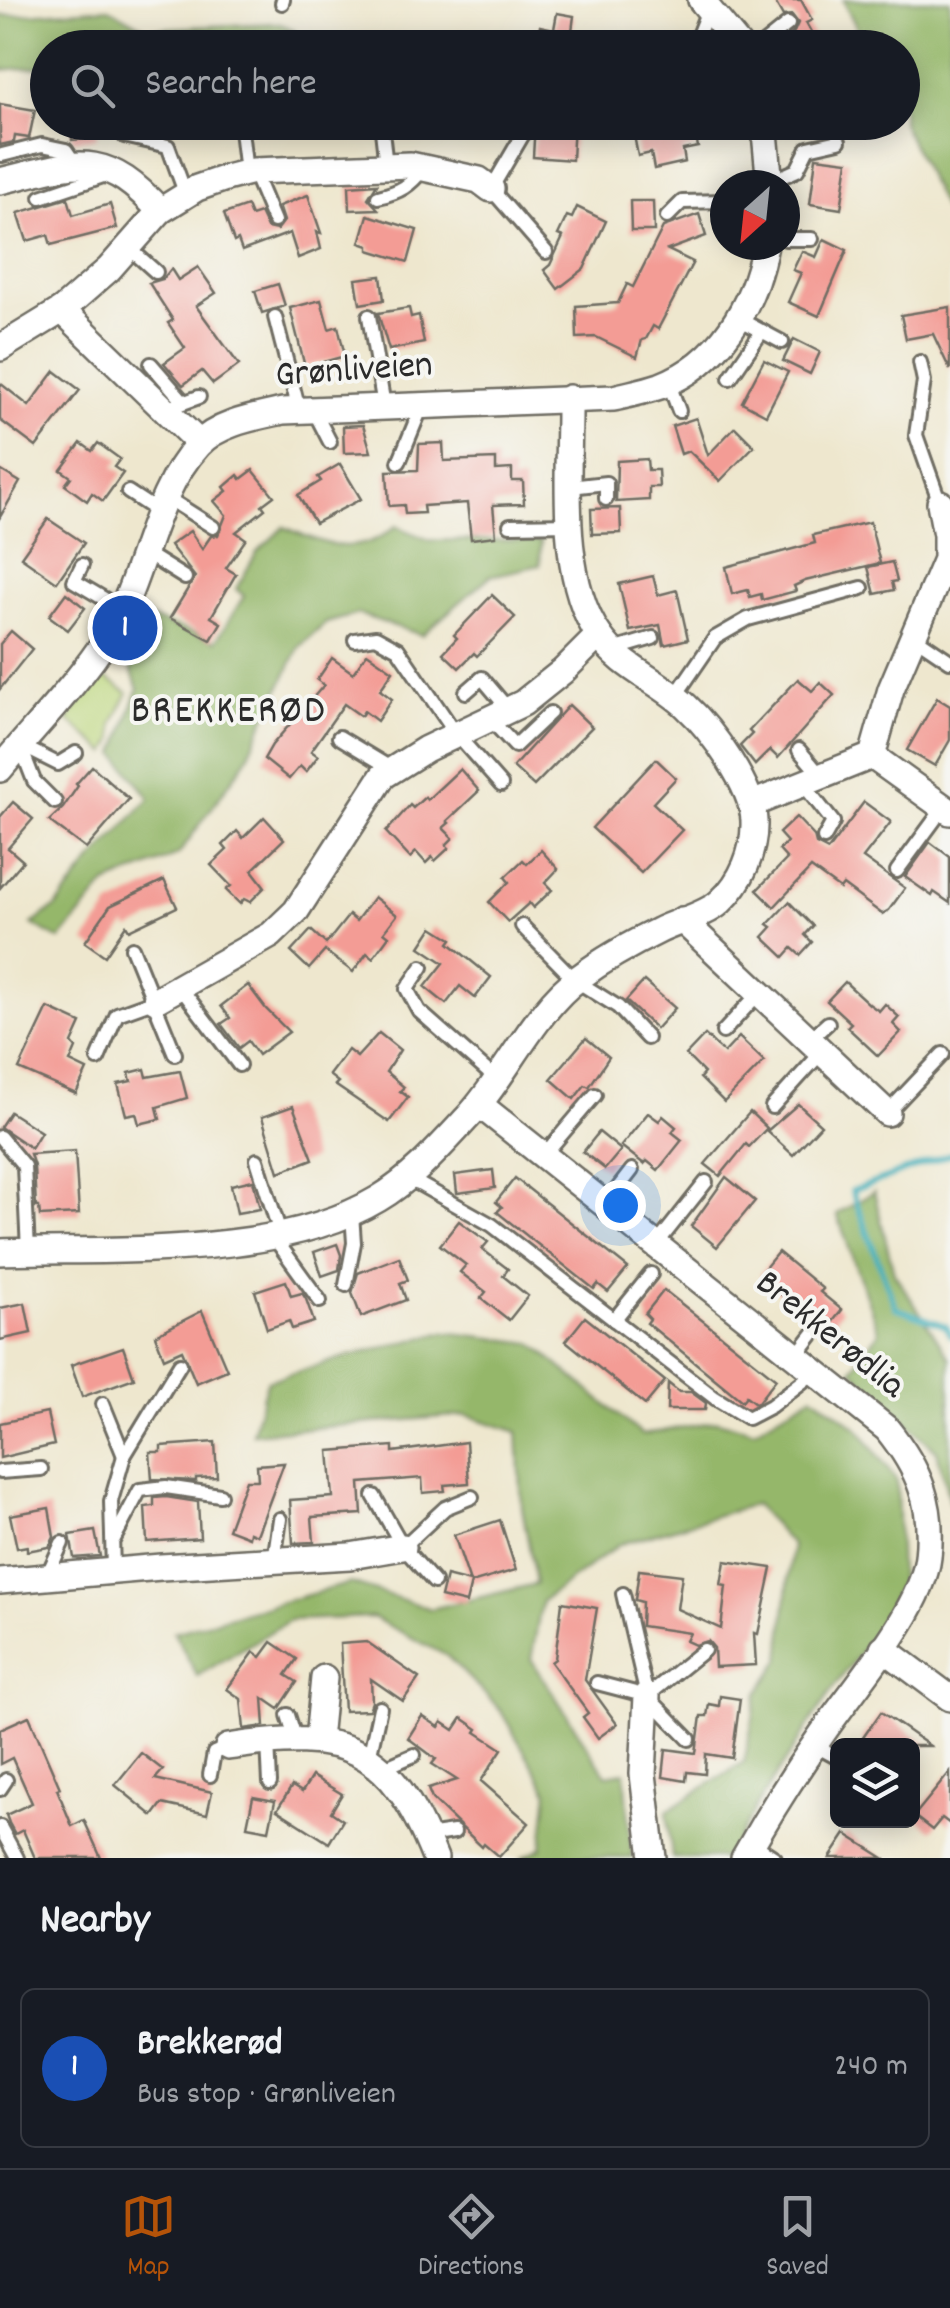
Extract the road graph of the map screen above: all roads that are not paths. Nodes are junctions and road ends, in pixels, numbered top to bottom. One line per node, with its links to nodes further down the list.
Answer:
1 (705, 4): 3 (lane); 4 (street)
2 (788, 24): 5 (lane)
3 (698, 30)
4 (726, 30)
5 (780, 30)
6 (142, 140): 20 (lane)
7 (243, 140): 17 (lane)
8 (383, 140): 12 (lane)
9 (520, 140): 19 (lane)
10 (766, 140): 15 (street)
11 (839, 142): 16 (lane)
12 (386, 166): 14 (street); 17 (street)
13 (1, 168): 18 (street)
14 (424, 168): 19 (street); 22 (lane)
15 (769, 170)
16 (797, 170)
17 (249, 171): 20 (street); 26 (lane)
18 (113, 173): 21 (lane); 24 (street)
19 (492, 188): 30 (lane)
20 (186, 196): 24 (street)
21 (41, 197)
22 (378, 197)
23 (710, 201): 25 (lane)
24 (160, 211): 29 (street)
25 (668, 217)
26 (274, 221)
27 (800, 238): 28 (lane)
28 (812, 238)
29 (128, 247): 32 (lane); 33 (street)
30 (546, 252)
31 (762, 260): 36 (street, Grønliveien)
32 (156, 272)
33 (62, 310): 39 (street); 47 (street)
34 (275, 316): 49 (lane)
35 (368, 316): 48 (lane)
36 (739, 319): 37 (lane); 43 (street, Grønliveien)
37 (762, 332): 38 (lane); 42 (lane)
38 (782, 342)
39 (0, 348)
40 (920, 362): 57 (lane)
41 (151, 364): 47 (lane)
42 (730, 378)
43 (668, 382): 45 (street, Grønliveien); 50 (lane)
44 (199, 397): 47 (lane)
45 (568, 398): 46 (street, Grønliveien); 54 (street)
46 (422, 404): 48 (street, Grønliveien); 53 (lane)
47 (175, 405): 52 (street)
48 (384, 406): 49 (street, Grønliveien)
49 (306, 410): 51 (lane); 52 (street, Grønliveien)
50 (679, 410)
51 (330, 442)
52 (199, 444): 58 (street)
53 (399, 462)
54 (570, 487): 56 (lane); 59 (street)
55 (128, 492): 58 (lane)
56 (606, 500)
57 (945, 501): 63 (street)
58 (163, 505): 61 (lane); 62 (street)
59 (571, 524): 60 (lane); 71 (street)
60 (510, 525)
61 (213, 527)
62 (145, 553): 65 (lane); 67 (street)
63 (948, 560): 68 (street)
64 (82, 565): 67 (lane)
65 (184, 578)
66 (862, 588): 74 (lane)
67 (124, 610): 79 (street)
68 (914, 636): 72 (lane); 82 (street)
69 (653, 638): 71 (lane)
70 (355, 640): 77 (lane)
71 (606, 642): 74 (street); 76 (street)
72 (950, 661)
73 (466, 692): 76 (lane)
74 (674, 698): 88 (street)
75 (550, 713): 76 (lane)
76 (499, 714): 77 (street)
77 (456, 734): 84 (street); 86 (lane)
78 (339, 737): 84 (lane)
79 (20, 745): 81 (lane); 83 (street); 87 (lane)
80 (800, 750): 85 (lane)
81 (76, 753)
82 (872, 756): 85 (street); 89 (street)
83 (0, 769)
84 (392, 770): 97 (street)
85 (812, 780): 88 (street); 90 (lane)
86 (501, 785)
87 (54, 802)
88 (752, 804): 92 (street)
89 (947, 809): 91 (lane)
90 (824, 838)
91 (898, 871)
92 (682, 920): 96 (street); 98 (street)
93 (522, 926): 96 (lane)
94 (132, 948): 99 (lane)
95 (422, 967): 107 (lane)
96 (575, 980): 101 (lane); 107 (street)
97 (178, 984): 99 (street); 106 (lane)
98 (759, 993): 100 (lane); 102 (street)
99 (156, 1000): 103 (lane); 105 (lane)
100 (723, 1032)
101 (648, 1038)
102 (820, 1038): 110 (lane); 111 (street)
103 (175, 1054)
104 (943, 1054): 111 (lane)
105 (98, 1059)
106 (239, 1064)
107 (496, 1080): 109 (street)
108 (595, 1096): 113 (lane)
109 (480, 1105): 113 (street, Brekkerødlia); 116 (street)
110 (772, 1107)
111 (887, 1114)
112 (0, 1137): 122 (lane)
113 (544, 1155): 118 (street, Brekkerødlia)
114 (257, 1160): 120 (lane)
115 (632, 1170): 118 (lane)
116 (406, 1180): 119 (street); 127 (lane)
117 (706, 1182): 121 (lane)
118 (605, 1206): 121 (street, Brekkerødlia)
119 (352, 1213): 120 (street); 125 (lane)
120 (276, 1234): 122 (street); 126 (lane)
121 (656, 1245): 130 (street, Brekkerødlia)
122 (28, 1251): 123 (street)
123 (0, 1252)
124 (651, 1274): 127 (lane)
125 (346, 1285)
126 (320, 1301)
127 (614, 1320): 130 (lane)
128 (820, 1325): 130 (lane)
129 (180, 1364): 132 (lane)
130 (806, 1364): 148 (street, Brekkerødlia)
131 (103, 1404): 132 (lane)
132 (124, 1456): 139 (lane)
133 (41, 1469): 134 (lane)
134 (0, 1472)
135 (220, 1495): 139 (lane)
136 (374, 1496): 141 (lane)
137 (472, 1496): 141 (lane)
138 (280, 1519): 142 (lane)
139 (112, 1541): 143 (lane)
140 (62, 1543): 144 (lane)
141 (403, 1547): 142 (street); 146 (lane)
142 (274, 1560): 143 (street)
143 (113, 1570): 144 (street)
144 (46, 1576): 145 (street)
145 (0, 1581)
146 (434, 1582)
147 (623, 1594): 152 (lane)
148 (883, 1648): 153 (street); 158 (street, Brekkerødlia)
149 (704, 1650): 152 (lane)
150 (324, 1678): 155 (street)
151 (597, 1683): 152 (lane)
152 (647, 1696): 156 (lane); 170 (street)
153 (950, 1698)
154 (380, 1708): 162 (lane)
155 (301, 1732): 157 (street); 162 (street)
156 (690, 1739)
157 (268, 1742): 159 (street); 164 (lane)
158 (814, 1744): 160 (lane); 168 (street, Brekkerødlia)
159 (228, 1747): 163 (lane)
160 (830, 1753)
161 (414, 1755): 162 (lane)
162 (376, 1763): 167 (street)
163 (210, 1775)
164 (270, 1782)
165 (0, 1826): 169 (lane)
166 (454, 1832): 167 (lane)
167 (431, 1847)
168 (748, 1851): 171 (lane)
169 (17, 1858)
170 (653, 1858)
171 (775, 1858)

